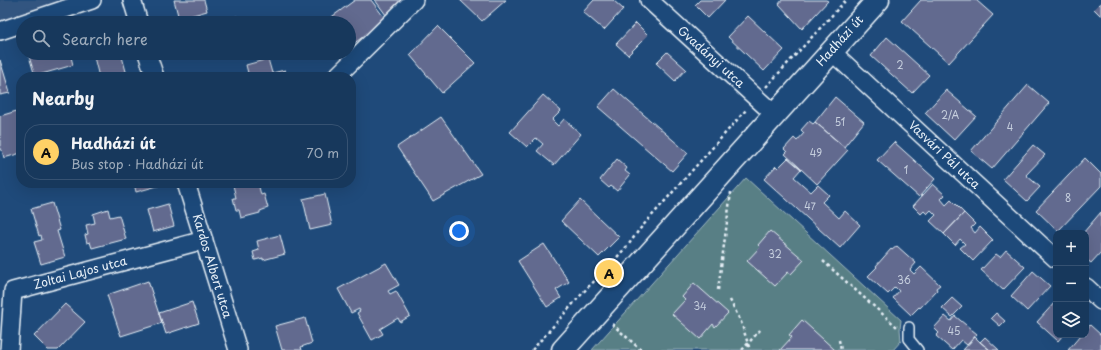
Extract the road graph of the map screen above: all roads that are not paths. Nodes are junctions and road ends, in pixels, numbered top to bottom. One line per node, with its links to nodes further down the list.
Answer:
1 (92, 0): 6 (street)
2 (132, 0): 7 (street)
3 (414, 0): 11 (street)
4 (649, 0): 16 (street, Gvadányi utca)
5 (878, 0): 10 (street, Hadházi út)
6 (45, 16)
7 (137, 16)
8 (16, 26): 9 (street)
9 (0, 31)
10 (831, 51): 16 (street, Hadházi út); 19 (street, Vasvári Pál utca)
11 (356, 57)
12 (150, 60): 14 (street)
13 (353, 60): 15 (street)
14 (153, 72)
15 (341, 72)
16 (774, 114): 25 (street, Hadházi út)
17 (188, 188): 18 (street, Kardos Albert utca)
18 (204, 240): 23 (street, Zoltai Lajos utca); 24 (street, Kardos Albert utca)
19 (1053, 256)
20 (1089, 290): 21 (street)
21 (1101, 301)
22 (908, 327): 26 (lane)
23 (9, 350)
24 (238, 350)
25 (563, 350)
26 (918, 350)

